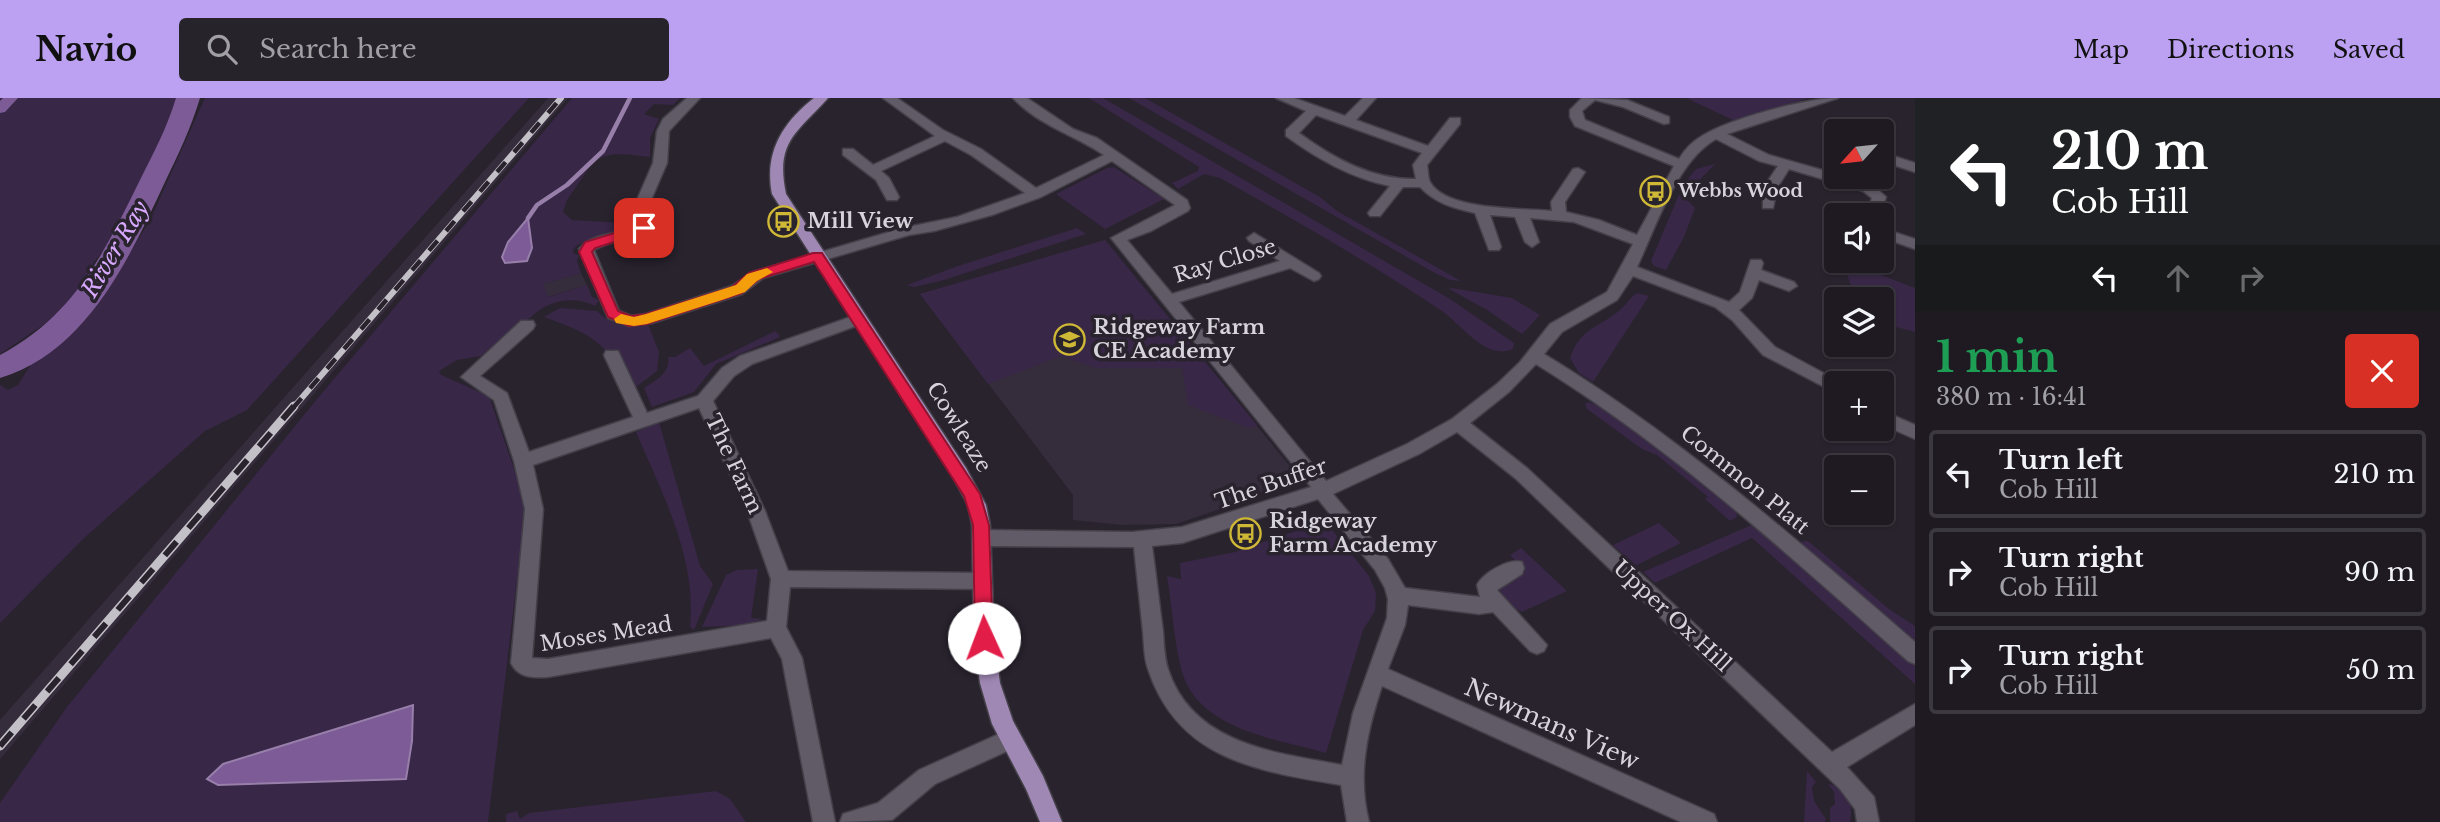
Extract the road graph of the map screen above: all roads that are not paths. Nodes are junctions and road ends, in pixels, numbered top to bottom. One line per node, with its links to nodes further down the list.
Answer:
1 (694, 98): 43 (street)
2 (822, 98): 43 (main road, Cowleaze)
3 (889, 98): 15 (street)
4 (1019, 98): 18 (street)
5 (1282, 98): 10 (street)
6 (1370, 98): 13 (street)
7 (1590, 98): 20 (street)
8 (1600, 98): 12 (street)
9 (1832, 98): 14 (street)
10 (1314, 110): 13 (street); 27 (street)
11 (1455, 121): 17 (street)
12 (1664, 121)
13 (1347, 122): 17 (street)
14 (1716, 134): 20 (street); 21 (street)
15 (944, 137): 23 (street); 29 (street)
16 (848, 152): 23 (street)
17 (1429, 152): 26 (street)
18 (1112, 156): 29 (street); 48 (street)
19 (1894, 160): 22 (street)
20 (1680, 164): 40 (street, The Buffer)
21 (1785, 165): 25 (street); 32 (street)
22 (1915, 167)
23 (872, 170): 30 (street)
24 (1578, 172): 36 (street)
25 (1824, 174)
26 (1424, 183): 27 (street); 33 (street)
27 (1398, 184): 34 (street)
28 (1866, 189): 31 (street)
29 (1036, 194): 43 (street)
30 (892, 197)
31 (1878, 203)
32 (1768, 205)
33 (1481, 210): 35 (street); 42 (street)
34 (1375, 213)
35 (1521, 213): 36 (street); 39 (street)
36 (1559, 215): 40 (street)
37 (1894, 237): 41 (street)
38 (1254, 238): 44 (street, Ray Close)
39 (1532, 242)
40 (1641, 242): 45 (street, The Buffer)
41 (1915, 244)
42 (1494, 247)
43 (818, 256): 50 (main road, Cowleaze)
44 (1293, 262): 46 (street, Ray Close); 48 (street, Ray Close)
45 (1629, 268): 49 (street); 53 (street, The Buffer)
46 (1314, 276)
47 (1789, 286): 49 (street)
48 (1169, 300): 61 (street)
49 (1730, 310): 54 (street)
50 (859, 319): 55 (street, The Farm); 62 (main road, Cowleaze)
51 (527, 325): 60 (street)
52 (612, 355): 56 (street)
53 (1535, 356): 58 (street, The Buffer); 71 (street, Common Platt)
54 (1824, 381)
55 (704, 400): 56 (street); 65 (street, The Farm)
56 (643, 421): 60 (street)
57 (1894, 422): 59 (street)
58 (1458, 423): 61 (street, The Buffer); 75 (street, Upper Ox Hill)
59 (1915, 433)
60 (523, 461): 69 (street, Moses Mead)
61 (1322, 491): 63 (street, The Buffer); 67 (street)
62 (982, 538): 63 (street, The Buffer); 66 (main road, Cowleaze)
63 (1142, 540): 76 (street)
64 (1515, 568): 68 (street)
65 (780, 579): 66 (street); 69 (street, The Farm)
66 (982, 581): 74 (main road, Cowleaze)
67 (1398, 595): 68 (street); 72 (street)
68 (1497, 603): 70 (street)
69 (776, 628): 77 (street)
70 (1537, 645)
71 (1915, 655)
72 (1376, 673): 76 (street); 81 (street, Newmans View)
73 (1915, 714): 75 (street)
74 (1010, 739): 78 (street); 79 (main road, Cowleaze)
75 (1830, 765): 82 (street, Upper Ox Hill)
76 (1352, 777): 80 (street)
77 (824, 822)
78 (850, 822)
79 (1051, 822)
80 (1358, 822)
81 (1706, 822)
82 (1868, 822)

